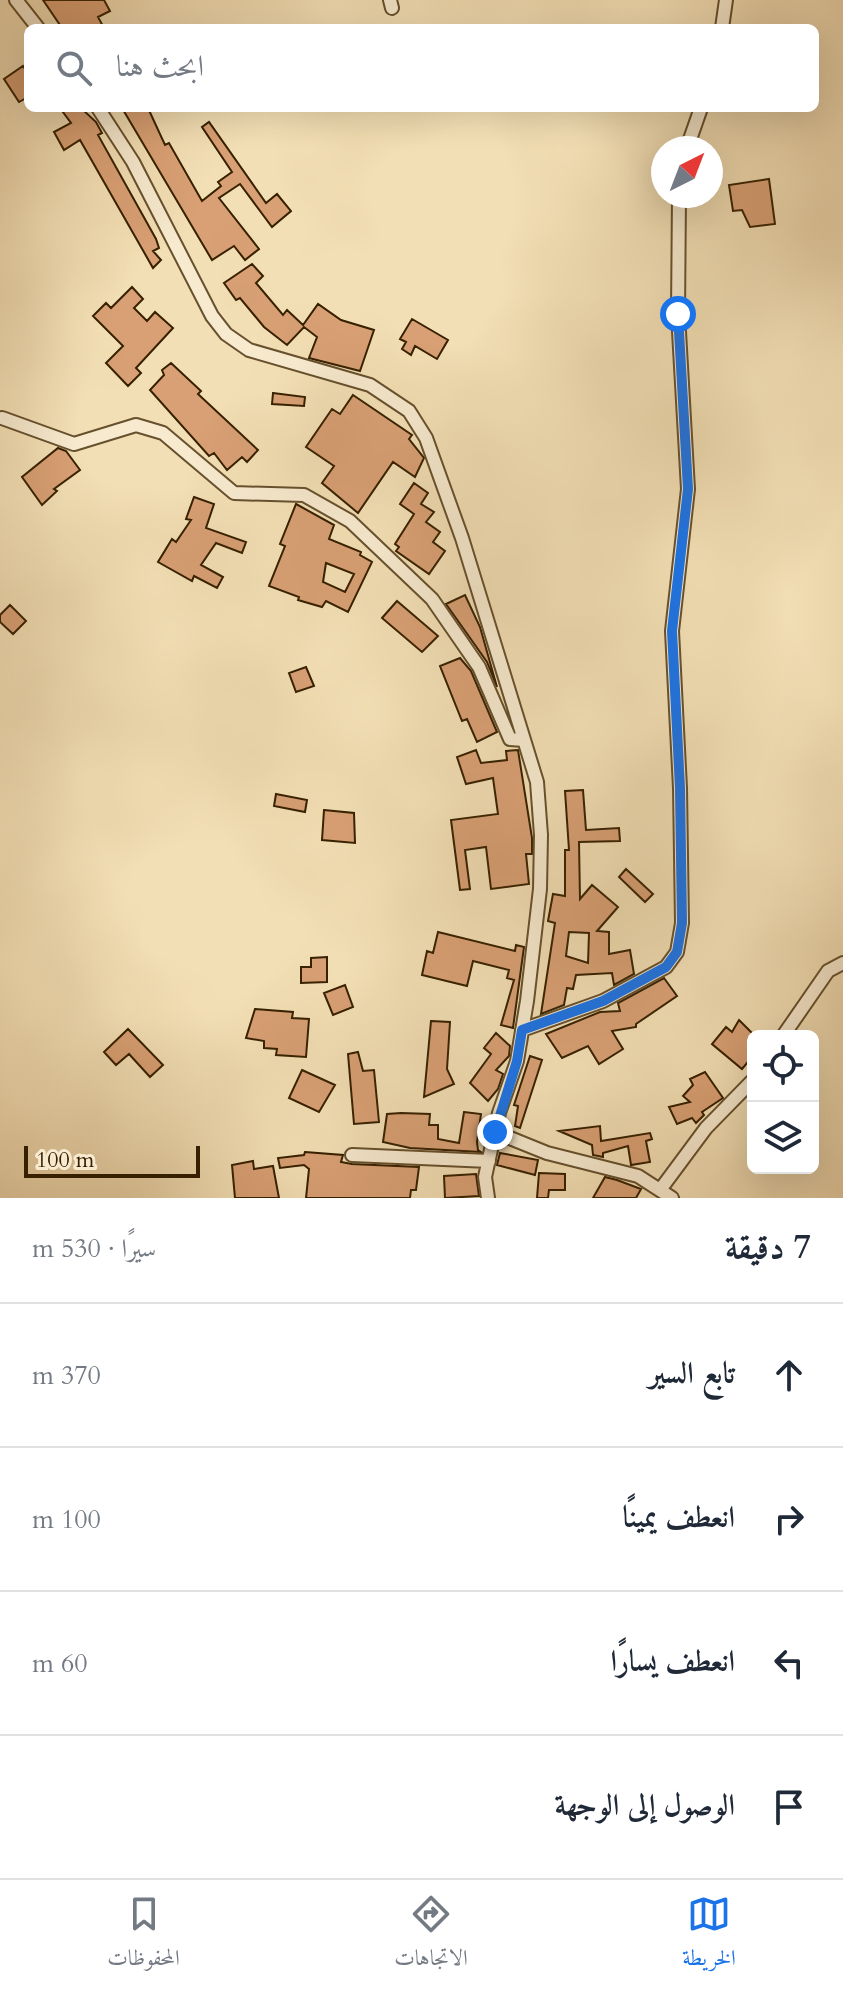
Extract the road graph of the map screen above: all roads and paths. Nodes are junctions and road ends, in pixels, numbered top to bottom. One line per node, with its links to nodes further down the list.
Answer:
1 (16, 0): 3 (street)
2 (726, 0): 4 (street)
3 (35, 24)
4 (723, 24)
5 (101, 112): 10 (street)
6 (700, 112): 7 (street)
7 (691, 136)
8 (679, 208): 12 (street)
9 (2, 418): 10 (street)
10 (524, 740): 12 (street)
11 (843, 963): 13 (street)
12 (522, 1030): 15 (street)
13 (787, 1030)
14 (747, 1086): 18 (street)
15 (495, 1132): 17 (street); 18 (street)
16 (352, 1155): 17 (street)
17 (489, 1161): 19 (street)
18 (660, 1190): 20 (street)
19 (488, 1198)
20 (672, 1198)

